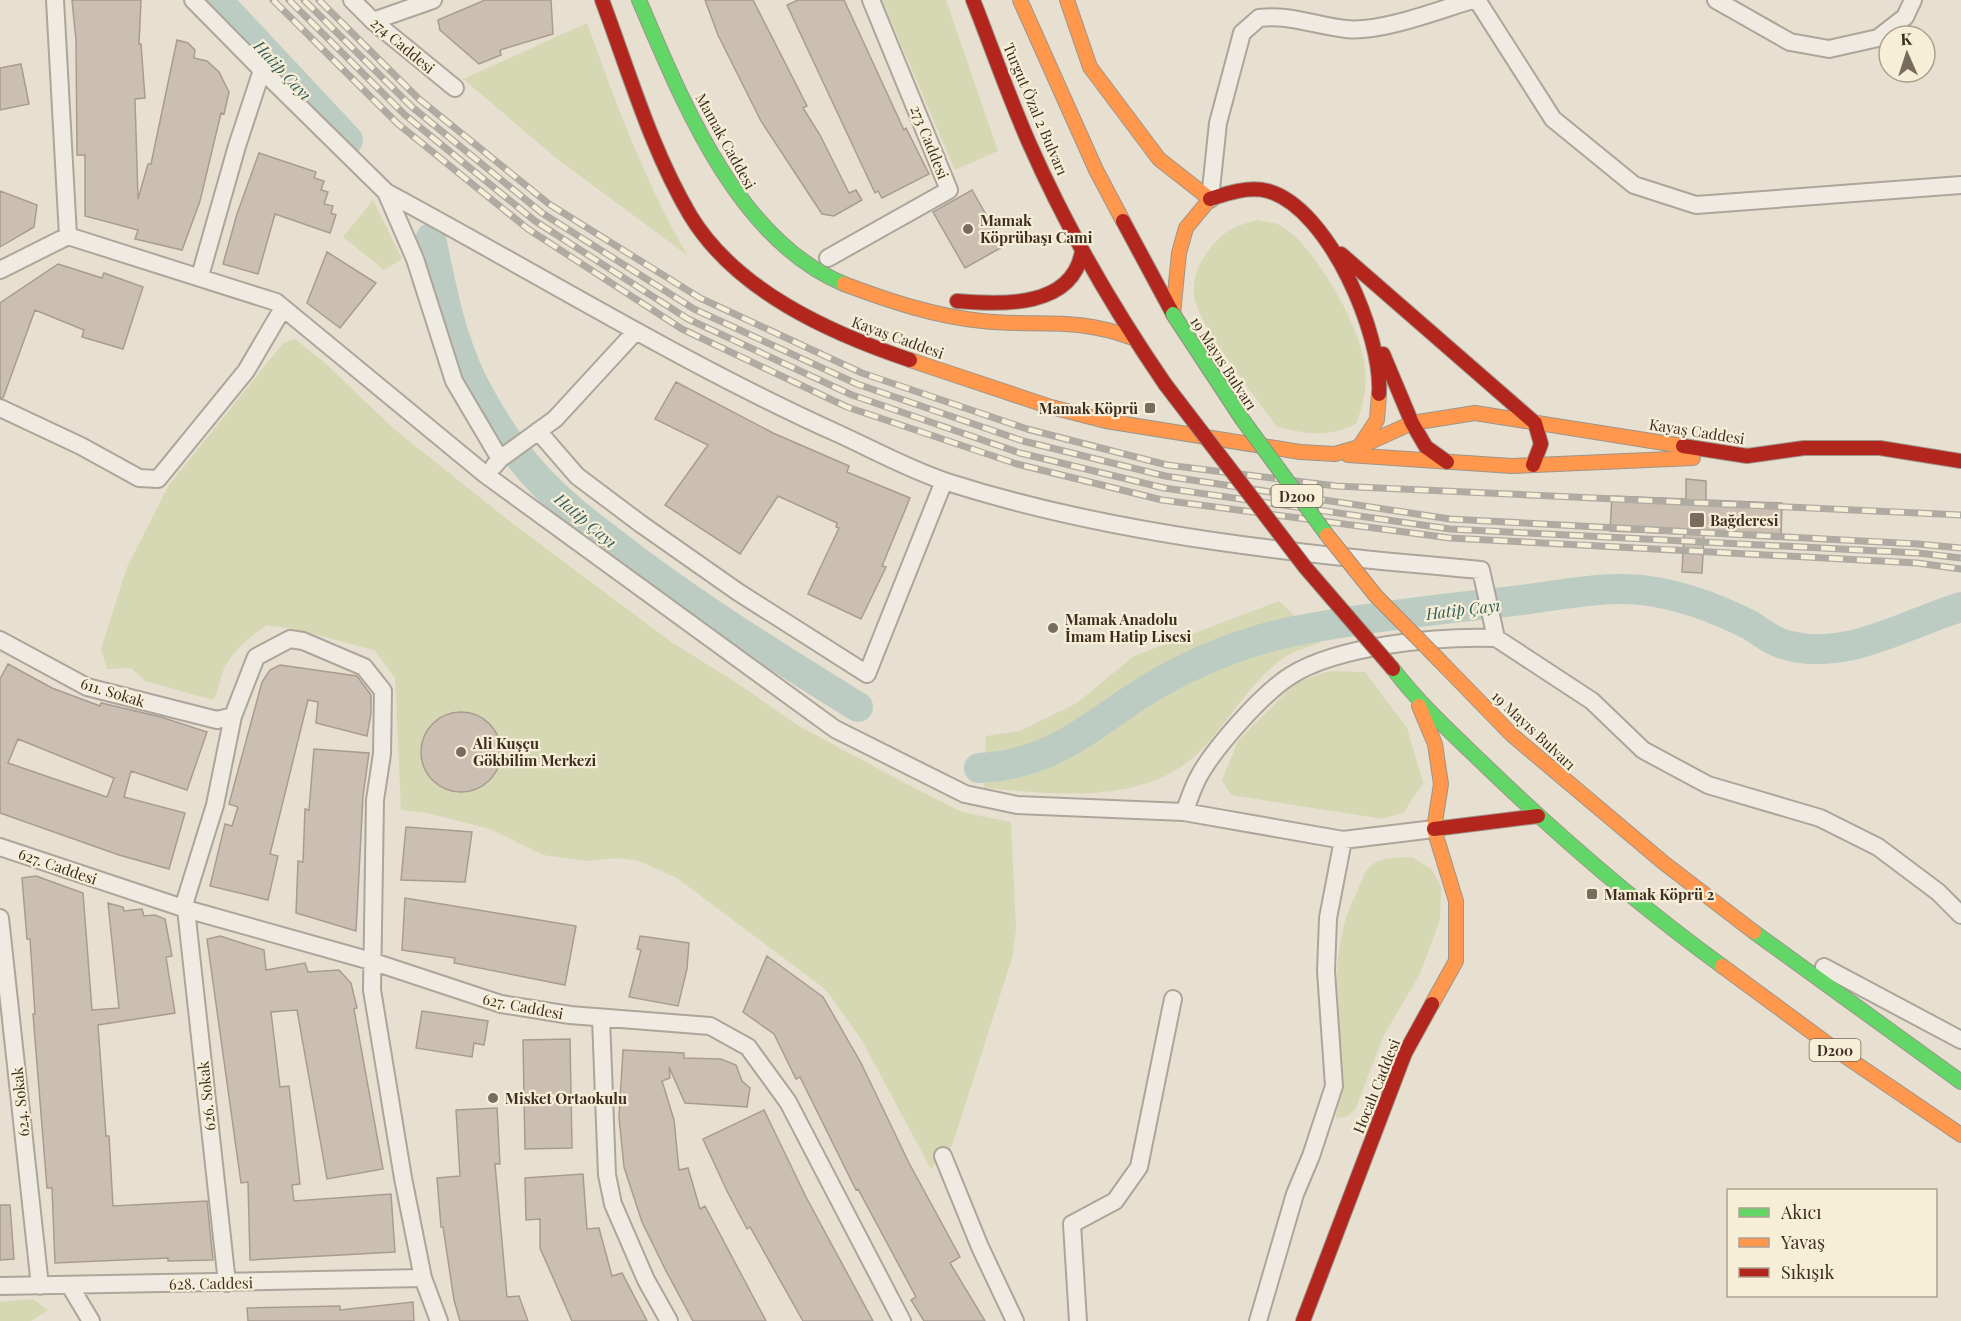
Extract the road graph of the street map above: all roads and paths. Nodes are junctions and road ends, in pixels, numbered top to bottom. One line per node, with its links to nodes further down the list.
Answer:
1 (55, 0): 22 (street)
2 (193, 0): 16 (street)
3 (352, 0): 15 (street, 274 Caddesi)
4 (433, 0): 15 (street)
5 (602, 0): 40 (main road, Kayaş Caddesi)
6 (639, 0): 34 (main road, Mamak Caddesi)
7 (871, 0): 24 (street, 273 Caddesi)
8 (973, 0): 25 (main road, Turgut Özal 2 Bulvarı / D200)
9 (1020, 0): 32 (main road, Turgut Özal 2 Bulvarı / D200)
10 (1067, 0): 21 (main road)
11 (1472, 0): 21 (street)
12 (1477, 0): 19 (street)
13 (1716, 0): 14 (street)
14 (1913, 0)
15 (373, 21): 17 (street, 274 Caddesi)
16 (262, 70): 20 (street); 27 (street)
17 (455, 88)
18 (720, 138): 24 (main road, Mamak Caddesi)
19 (1961, 185)
20 (386, 192): 33 (street); 41 (street)
21 (1210, 199): 23 (main road); 32 (main road)
22 (68, 236): 26 (street); 27 (street)
23 (1330, 245): 31 (main road); 37 (main road)
24 (818, 251): 28 (main road, Mamak Caddesi)
25 (1083, 251): 29 (main road); 34 (main road, Turgut Özal 2 Bulvarı / D200)
26 (0, 270)
27 (200, 276): 30 (street)
28 (928, 296)
29 (946, 300)
30 (283, 308): 35 (street); 46 (street)
31 (1364, 310): 36 (main road); 39 (main road)
32 (1173, 314): 60 (main road, 19 Mayıs Bulvarı / D200, bridge)
33 (636, 331): 38 (street); 47 (street)
34 (1133, 339): 50 (main road, Turgut Özal 2 Bulvarı / D200, bridge)
35 (0, 408)
36 (1412, 423): 37 (main road, Kayaş Caddesi); 39 (main road, Kayaş Caddesi); 44 (main road)
37 (1535, 423): 42 (main road, Kayaş Caddesi); 45 (main road)
38 (532, 435): 41 (street); 47 (street)
39 (1359, 447): 40 (main road, Kayaş Caddesi)
40 (1335, 454): 44 (main road)
41 (504, 455): 46 (street)
42 (1747, 456): 43 (main road, Kayaş Caddesi); 45 (main road)
43 (1961, 461)
44 (1447, 462): 45 (main road)
45 (1533, 465)
46 (486, 475): 52 (street)
47 (944, 481): 48 (street)
48 (1496, 638): 52 (street); 58 (street)
49 (0, 640): 51 (street, 611. Sokak)
50 (1417, 700): 53 (main road, D200); 54 (main road)
51 (233, 716): 57 (street); 61 (street)
52 (1184, 812): 55 (street)
53 (1538, 816): 54 (main road); 67 (main road, D200)
54 (1434, 829): 55 (street); 81 (main road, Hocalı Caddesi)
55 (1343, 840): 80 (street)
56 (0, 847): 57 (street, 627. Caddesi)
57 (184, 909): 61 (street, 627. Caddesi); 70 (street, 626. Sokak)
58 (1961, 915)
59 (0, 918): 62 (street, 624. Sokak)
60 (1740, 922): 65 (street); 66 (main road, 19 Mayıs Bulvarı / D200)
61 (371, 961): 64 (street, 627. Caddesi); 69 (street)
62 (4, 984): 72 (street, 624. Sokak)
63 (1173, 999): 79 (street)
64 (601, 1017): 76 (street); 77 (street, 627. Caddesi)
65 (1961, 1040)
66 (1961, 1082)
67 (1961, 1135)
68 (943, 1155): 78 (street)
69 (423, 1278): 70 (street, 628. Caddesi); 75 (street)
70 (227, 1283): 73 (street, 628. Caddesi)
71 (0, 1286): 72 (street, 628. Caddesi)
72 (40, 1286): 73 (street, 628. Caddesi)
73 (70, 1286): 74 (street)
74 (91, 1321)
75 (438, 1321)
76 (669, 1321)
77 (902, 1321)
78 (1015, 1321)
79 (1078, 1321)
80 (1258, 1321)
81 (1303, 1321)

